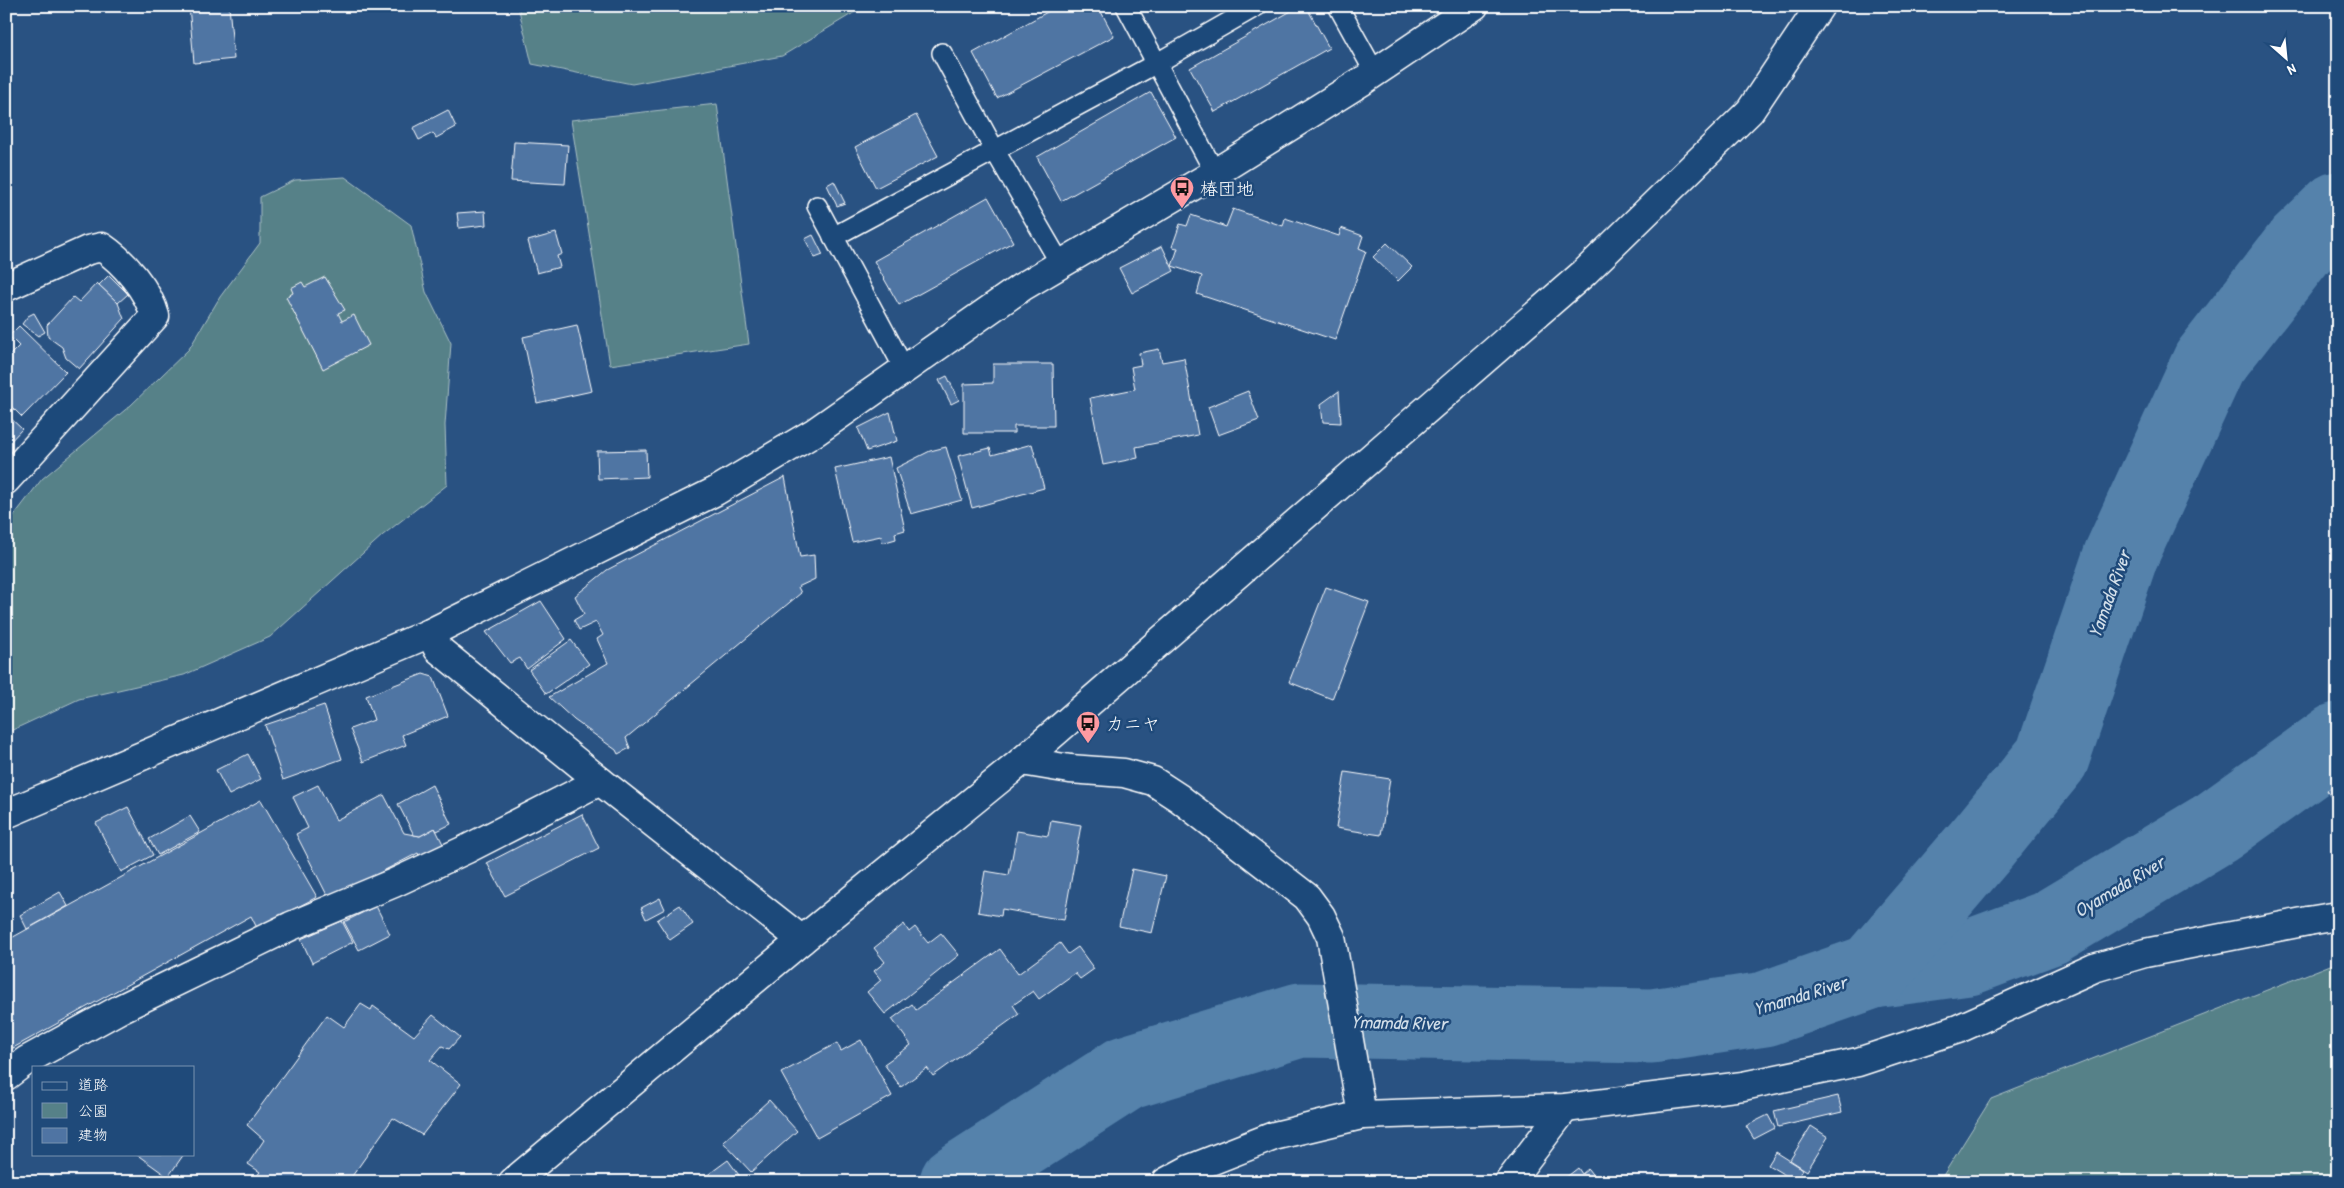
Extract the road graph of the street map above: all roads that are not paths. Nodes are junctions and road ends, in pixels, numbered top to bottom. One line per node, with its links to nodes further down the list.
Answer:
1 (1126, 6): 7 (lane)
2 (1257, 6): 7 (lane)
3 (1338, 6): 8 (lane)
4 (1474, 6): 8 (street)
5 (1820, 6): 18 (street)
6 (942, 53): 9 (lane)
7 (1157, 63): 9 (lane); 10 (lane)
8 (1375, 73): 10 (street)
9 (995, 151): 12 (lane); 13 (lane)
10 (1215, 172): 13 (street)
11 (817, 206): 12 (lane)
12 (833, 237): 15 (lane)
13 (1060, 263): 15 (street)
14 (6, 287): 16 (street)
15 (905, 370): 17 (street)
16 (6, 480)
17 (430, 633): 19 (street); 20 (street)
18 (1022, 761): 22 (street); 25 (street)
19 (600, 781): 22 (street); 23 (street)
20 (6, 814)
21 (2338, 916): 24 (street)
22 (802, 940): 26 (street)
23 (6, 1076)
24 (1565, 1108): 25 (street); 28 (street)
25 (1362, 1115): 27 (street)
26 (513, 1182)
27 (1166, 1182)
28 (1509, 1182)

